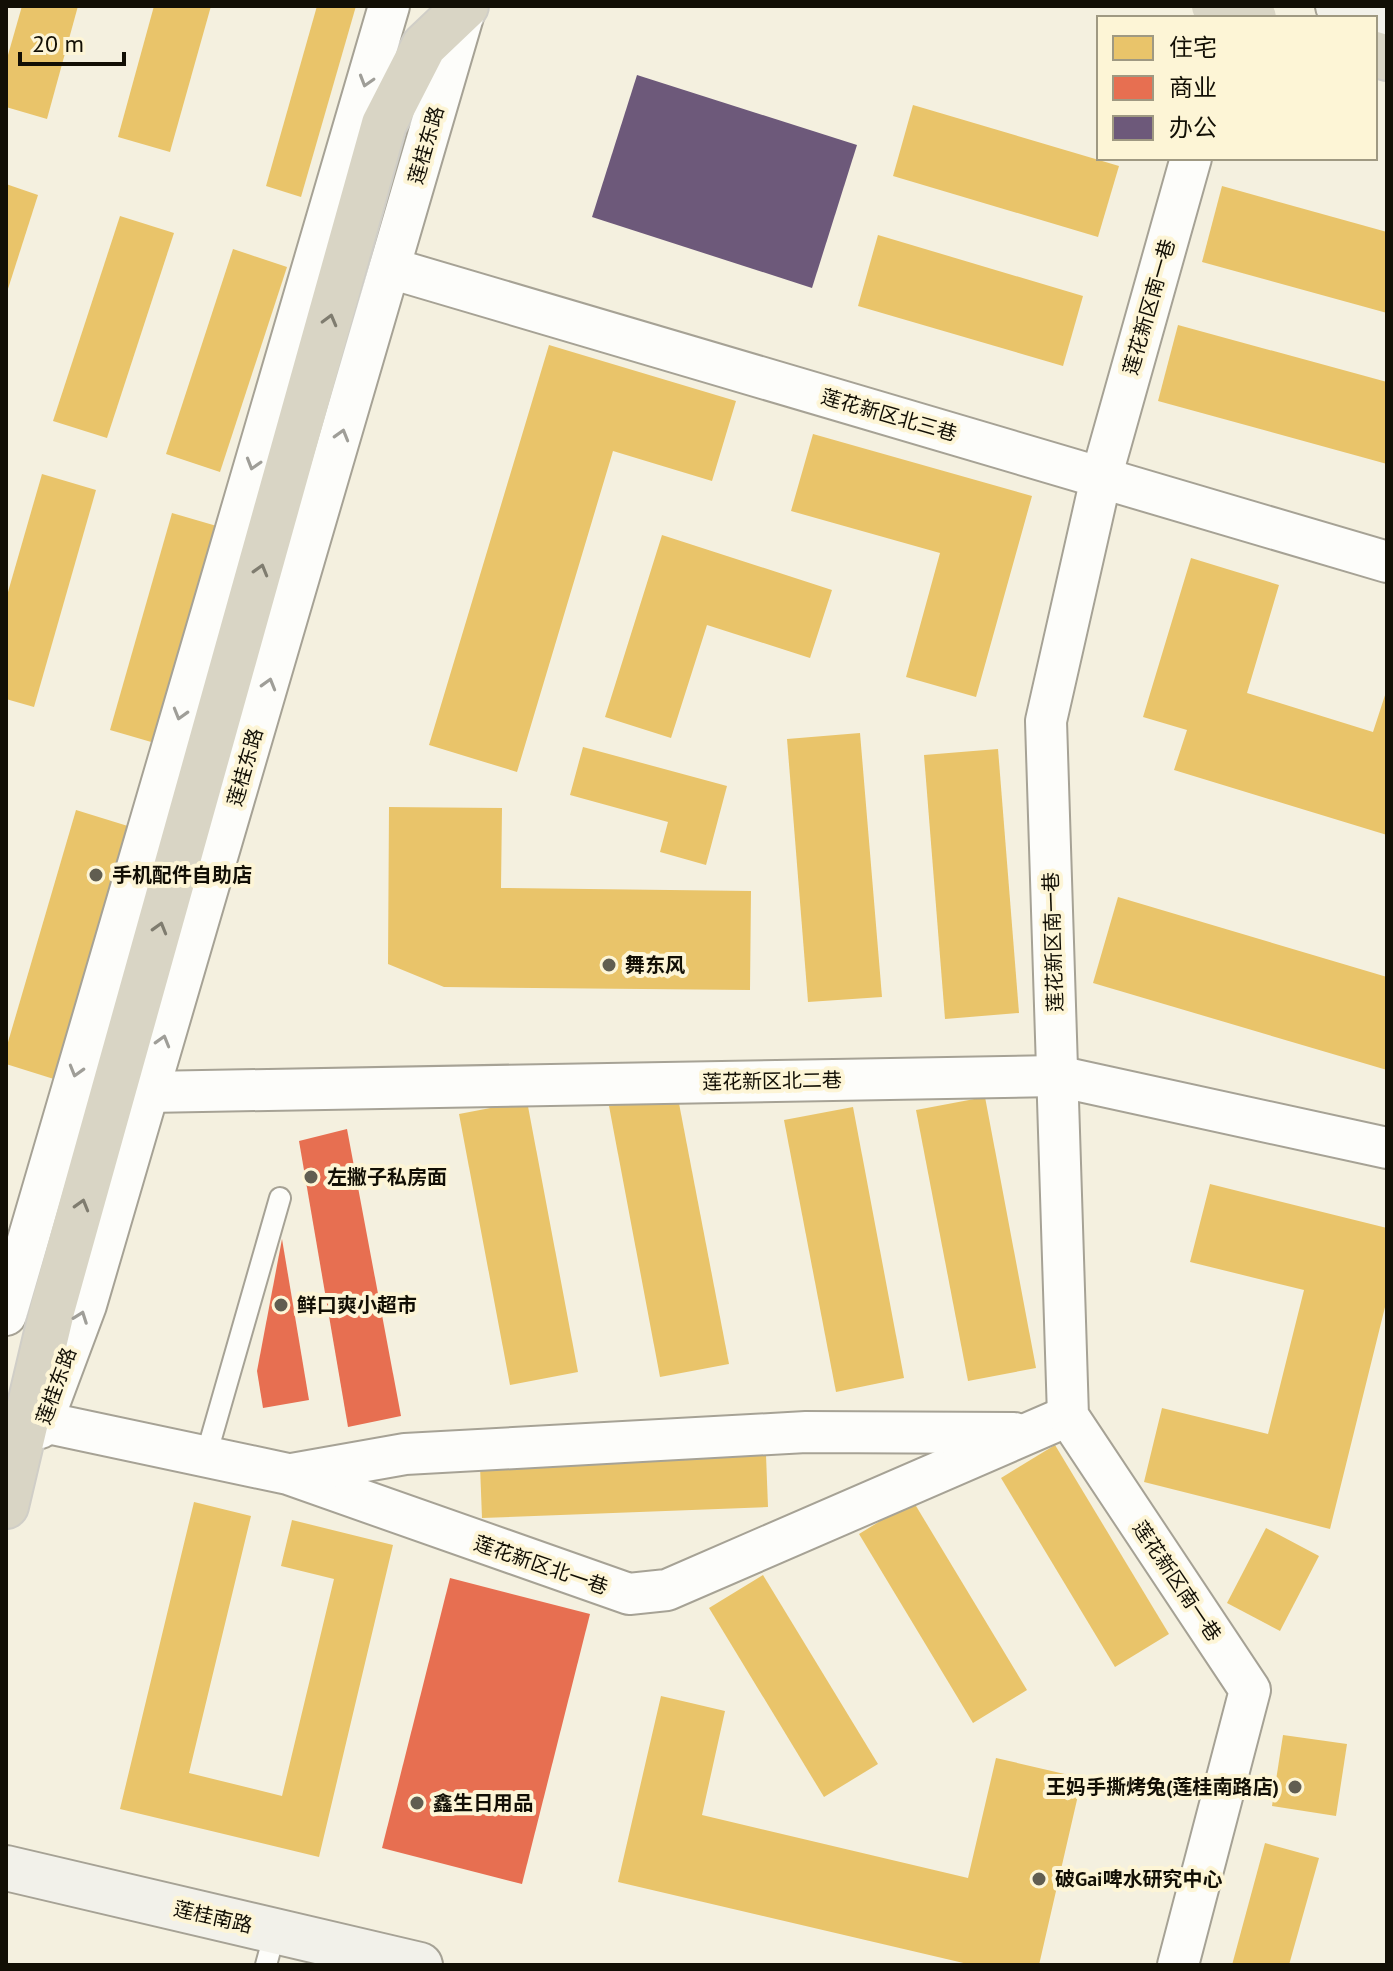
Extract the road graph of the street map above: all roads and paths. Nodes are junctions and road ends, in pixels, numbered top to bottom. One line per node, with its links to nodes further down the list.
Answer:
1 (389, 6): 15 (street, one-way to 15)
2 (466, 6): 8 (street, 莲桂东路); 21 (highway, one-way to 2)
3 (1214, 6): 5 (highway, bridge)
4 (1338, 6): 6 (street)
5 (1247, 16)
6 (1373, 16)
7 (1190, 160): 9 (street, 莲花新区南一巷)
8 (390, 268): 9 (street, 莲花新区北三巷); 12 (street, 莲桂东路, one-way to 8)
9 (1101, 478): 10 (street, 莲花新区北三巷); 11 (street, 莲花新区南一巷)
10 (1387, 562)
11 (1057, 1076): 12 (street, 莲花新区北二巷); 13 (street, 莲花新区北二巷); 16 (street, 莲花新区南一巷)
12 (148, 1092): 17 (street, 莲桂东路, one-way to 12)
13 (1387, 1148)
14 (280, 1198): 19 (lane)
15 (6, 1315)
16 (1068, 1416): 18 (street, 莲花新区北一巷); 26 (street, 莲花新区南一巷)
17 (43, 1422): 19 (street, 莲花新区北一巷); 22 (street, 莲桂东路)
18 (1028, 1433): 20 (street); 20 (street, 莲花新区北一巷)
19 (206, 1456): 20 (street, 莲花新区北一巷)
20 (288, 1474)
21 (6, 1506)
22 (6, 1522)
23 (6, 1868): 24 (street, 莲桂南路)
24 (271, 1948): 25 (street, 莲桂南路)
25 (420, 1965)
26 (1178, 1965)

